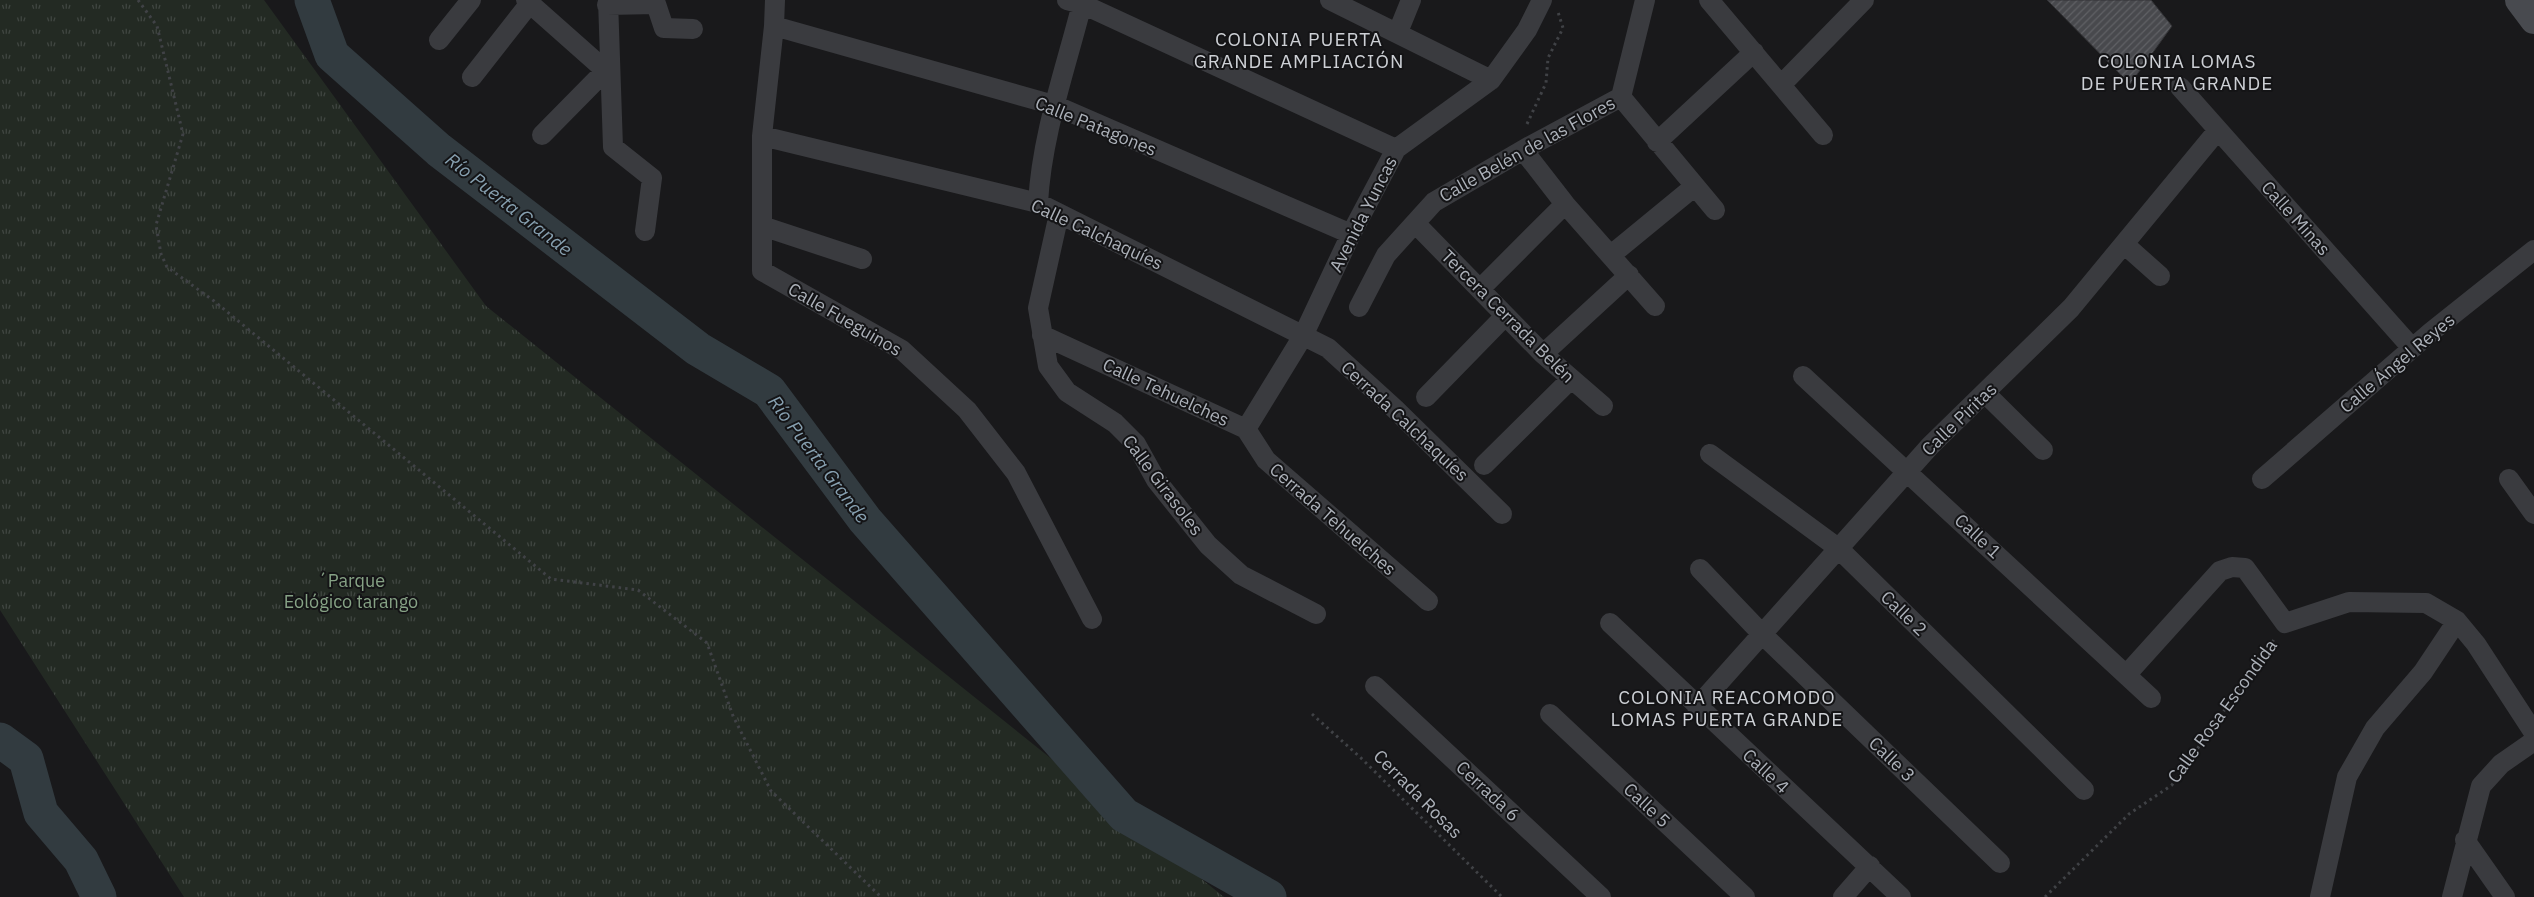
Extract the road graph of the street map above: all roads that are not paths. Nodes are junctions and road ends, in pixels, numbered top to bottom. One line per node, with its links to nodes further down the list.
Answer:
1 (472, 0): 17 (street)
2 (775, 0): 14 (street, Calle Fueguinos)
3 (1330, 0): 16 (street)
4 (1411, 0): 16 (street)
5 (1646, 0): 24 (street, Calle Belén de las Flores)
6 (1709, 0): 18 (street)
7 (1864, 0): 22 (street)
8 (2519, 0): 13 (main road)
9 (1077, 1): 25 (street); 31 (street)
10 (528, 2): 19 (street); 20 (street)
11 (607, 2): 15 (street); 19 (street)
12 (1549, 5): 21 (street, Avenida Yuncas)
13 (2534, 20)
14 (774, 26): 25 (street, Calle Patagones); 29 (street, Calle Fueguinos)
15 (693, 29)
16 (1398, 32): 21 (street)
17 (439, 40)
18 (1754, 52): 22 (street); 30 (street)
19 (607, 68): 27 (street); 40 (street)
20 (472, 77)
21 (1491, 80): 31 (street, Avenida Yuncas)
22 (1781, 85): 28 (street)
23 (2180, 87): 26 (street, Calle Minas)
24 (1621, 97): 30 (street); 32 (street, Calle Belén de las Flores)
25 (1054, 105): 34 (street); 41 (street, Calle Patagones)
26 (2218, 130): 42 (street, Calle Piritas); 54 (street, Calle Minas)
27 (542, 135)
28 (1823, 135)
29 (762, 136): 34 (street, Calle Calchaquíes); 39 (street, Calle Fueguinos)
30 (1657, 142): 33 (street)
31 (1396, 148): 41 (street, Avenida Yuncas)
32 (1527, 148): 35 (street); 38 (street, Calle Belén de las Flores)
33 (1695, 186): 36 (street); 44 (street)
34 (1038, 203): 37 (street, Calle Calchaquíes)
35 (1565, 204): 44 (street); 48 (street)
36 (1715, 210)
37 (1059, 214): 52 (street, Calle Girasoles); 53 (street, Calle Calchaquíes)
38 (1415, 223): 48 (street, Tercera Cerrada Belén); 50 (street, Calle Belén de las Flores)
39 (762, 226): 45 (street); 74 (street, Calle Fueguinos)
40 (645, 232)
41 (1351, 234): 53 (street, Avenida Yuncas)
42 (2124, 244): 47 (street); 58 (street, Calle Piritas)
43 (2534, 250): 54 (street, Calle Ángel Reyes)
44 (1611, 255): 46 (street)
45 (862, 259)
46 (1629, 275): 49 (street); 55 (street)
47 (2160, 276)
48 (1480, 289): 51 (street, Tercera Cerrada Belén)
49 (1656, 306)
50 (1359, 307)
51 (1505, 316): 55 (street, Tercera Cerrada Belén); 59 (street)
52 (1042, 335): 61 (street, Calle Tehuelches); 73 (street, Calle Girasoles)
53 (1304, 336): 61 (street, Calle Tehuelches); 68 (street, Cerrada Calchaquíes)
54 (2412, 348): 66 (street, Calle Ángel Reyes)
55 (1543, 354): 57 (street, Tercera Cerrada Belén)
56 (1803, 376): 65 (street, Calle 1)
57 (1570, 379): 60 (street, Tercera Cerrada Belén); 64 (street)
58 (1985, 393): 62 (street); 65 (street, Calle Piritas)
59 (1426, 397)
60 (1603, 406)
61 (1246, 429): 72 (street, Cerrada Tehuelches)
62 (2043, 450)
63 (1710, 454): 70 (street, Calle 2)
64 (1484, 465)
65 (1907, 471): 70 (street, Calle Piritas); 78 (street, Calle 1)
66 (2262, 479)
67 (2509, 479): 69 (street)
68 (1502, 514)
69 (2534, 514)
70 (1838, 548): 77 (street, Calle Piritas); 85 (street, Calle 2)
71 (1700, 569): 77 (street, Calle 3)
72 (1428, 601)
73 (1316, 614)
74 (1092, 619)
75 (2457, 621): 78 (street, Calle Rosa Escondida); 83 (street, Calle Rosa Escondida); 93 (street)
76 (1610, 623): 81 (street, Calle 4)
77 (1762, 634): 81 (street, Calle Piritas); 87 (street, Calle 3)
78 (2126, 674): 80 (street, Calle 1)
79 (1376, 686): 89 (street, Cerrada 6)
80 (2151, 698)
81 (1697, 707): 88 (street, Calle 4)
82 (1550, 714): 90 (street, Calle 5)
83 (2534, 733)
84 (2534, 741): 86 (street)
85 (2084, 790)
86 (2466, 840): 94 (street); 95 (street)
87 (2000, 863)
88 (1870, 866): 91 (street); 92 (street, Calle 4)
89 (1602, 897)
90 (1745, 897)
91 (1843, 897)
92 (1901, 897)
93 (2320, 897)
94 (2452, 897)
95 (2505, 897)

